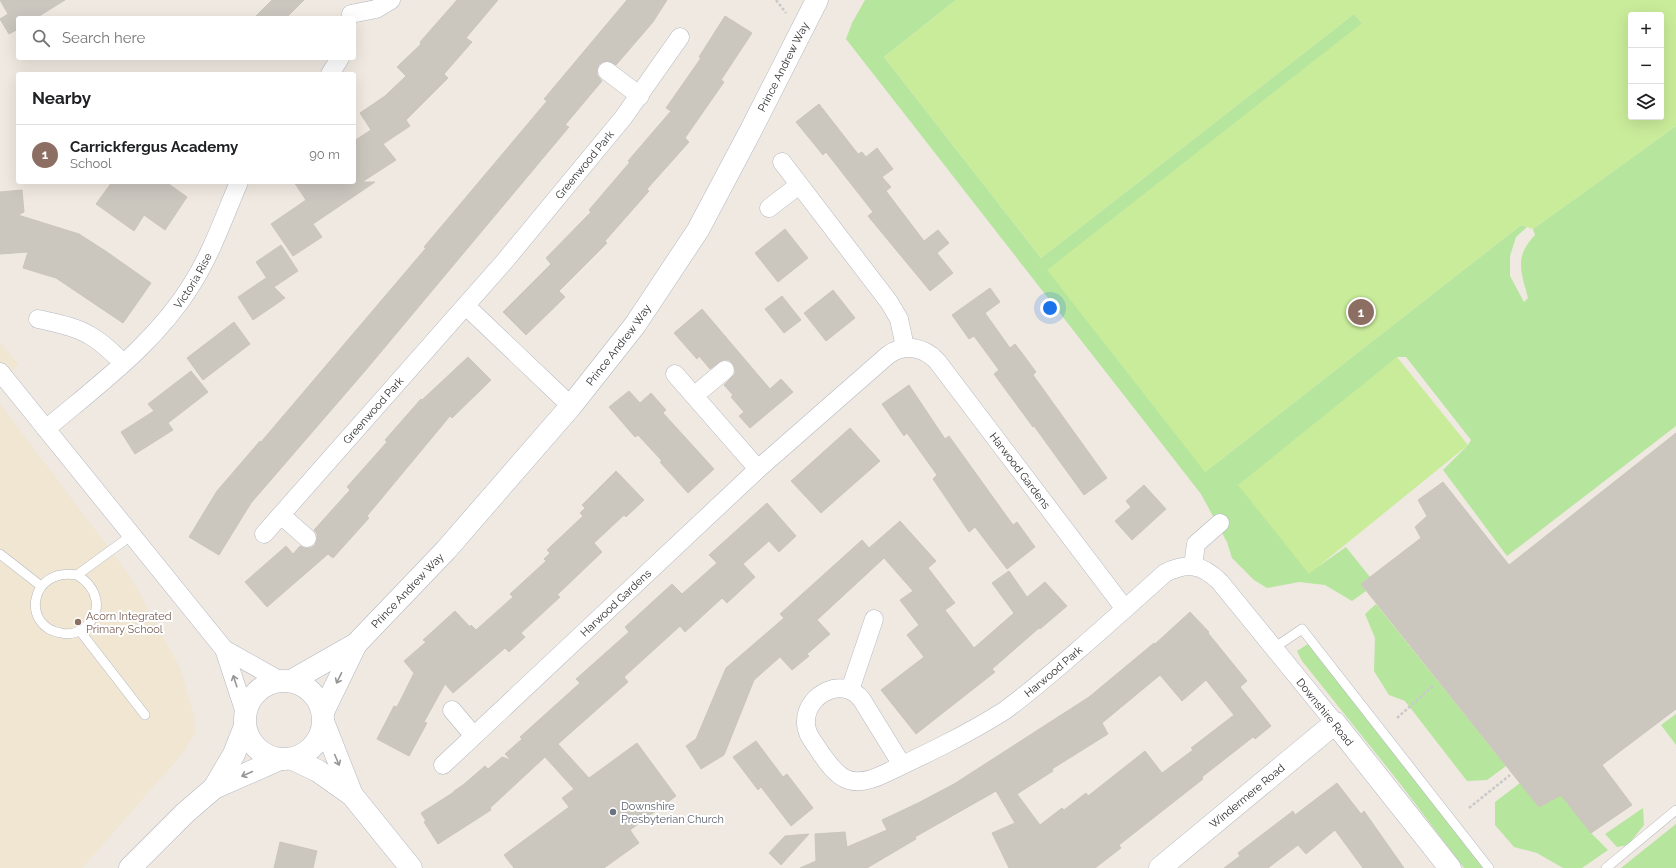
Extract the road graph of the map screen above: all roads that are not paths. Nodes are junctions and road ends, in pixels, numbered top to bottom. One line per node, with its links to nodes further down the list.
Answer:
1 (391, 0): 3 (street)
2 (817, 0): 21 (street, Prince Andrew Way)
3 (350, 11)
4 (680, 36): 8 (street, Greenwood Park)
5 (339, 60): 7 (street)
6 (607, 71): 8 (street)
7 (331, 72)
8 (640, 96): 13 (street, Greenwood Park)
9 (782, 162): 11 (street)
10 (237, 184): 16 (street, Victoria Rise)
11 (799, 185): 12 (street); 15 (street)
12 (769, 208)
13 (466, 306): 21 (street); 24 (street, Greenwood Park)
14 (38, 319): 16 (street)
15 (905, 347): 23 (street, Harwood Gardens); 33 (street, Harwood Gardens)
16 (123, 363): 22 (street, Victoria Rise)
17 (725, 370): 20 (street)
18 (0, 372): 22 (street)
19 (675, 374): 20 (street)
20 (694, 396): 23 (street)
21 (571, 406): 36 (street, Prince Andrew Way)
22 (46, 429): 27 (street)
23 (758, 469): 46 (street, Harwood Gardens)
24 (281, 515): 26 (street, Greenwood Park); 28 (street)
25 (1220, 522): 30 (street)
26 (264, 534)
27 (132, 535): 31 (lane); 38 (street)
28 (307, 538)
29 (0, 554): 32 (lane)
30 (1193, 566): 33 (street, Harwood Park); 37 (street, Downshire Road)
31 (77, 575): 32 (lane); 35 (lane)
32 (41, 586): 35 (lane)
33 (1125, 609): 49 (street, Harwood Park)
34 (874, 619): 40 (street)
35 (80, 631): 42 (lane)
36 (356, 644): 39 (street, Prince Andrew Way); 43 (street, Prince Andrew Way, one-way to 43)
37 (1274, 648): 45 (street, Downshire Road); 57 (lane)
38 (224, 649): 39 (street); 44 (street, one-way to 38)
39 (285, 680): 43 (street); 44 (street)
40 (850, 690): 49 (street); 49 (street, Harwood Park)
41 (452, 710): 46 (street)
42 (145, 715)
43 (324, 718): 47 (street); 51 (street, one-way to 51)
44 (245, 720): 47 (street); 50 (street)
45 (1335, 723): 55 (street, Windermere Road); 56 (street, Downshire Road)
46 (474, 736): 48 (street, Harwood Gardens)
47 (287, 759): 50 (street, one-way to 50); 51 (street)
48 (443, 765)
49 (902, 766)
50 (214, 788): 53 (street)
51 (352, 795): 54 (street)
52 (1676, 810): 58 (lane)
53 (130, 868)
54 (411, 868)
55 (1160, 868)
56 (1450, 868)
57 (1488, 868)
58 (1606, 868)

